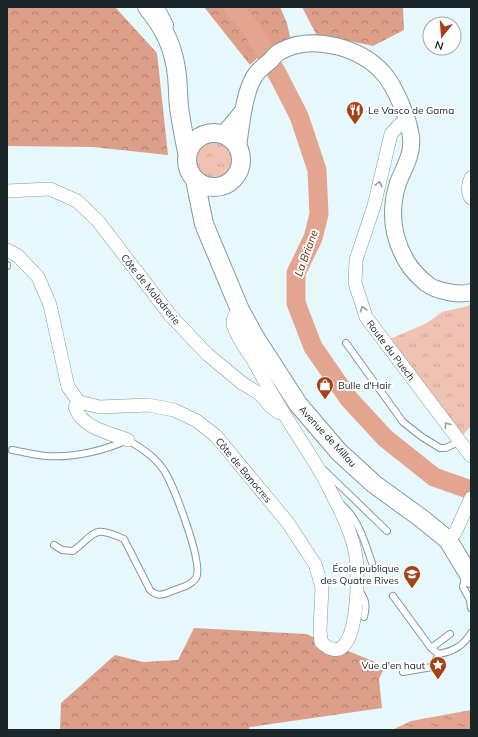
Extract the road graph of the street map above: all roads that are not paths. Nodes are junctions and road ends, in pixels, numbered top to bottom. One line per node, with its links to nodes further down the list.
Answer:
1 (147, 7): 3 (main road)
2 (160, 7): 3 (lane)
3 (168, 38): 4 (main road)
4 (179, 106): 7 (main road); 10 (main road)
5 (244, 110): 6 (street); 8 (street); 9 (street)
6 (407, 123): 18 (street); 24 (street, Route du Puech, one-way to 6)
7 (206, 133): 8 (main road); 10 (main road)
8 (224, 134): 9 (main road)
9 (238, 147): 13 (main road)
10 (187, 152): 12 (main road)
11 (471, 178): 15 (street)
12 (195, 180): 13 (main road); 16 (main road, Avenue de Millau)
13 (213, 187): 16 (main road)
14 (7, 191): 22 (street, Côte de Maladrerie)
15 (471, 198)
16 (202, 210): 19 (main road, Avenue de Millau)
17 (7, 250): 21 (street)
18 (471, 292)
19 (240, 310): 22 (street); 31 (main road, Avenue de Millau)
20 (346, 343): 24 (lane)
21 (79, 402): 23 (street); 35 (street, Côte de Banocres)
22 (286, 417): 27 (street)
23 (128, 440): 25 (lane); 32 (lane)
24 (460, 441): 26 (street, Route du Puech)
25 (12, 450)
26 (471, 456)
27 (317, 467): 29 (street); 30 (lane)
28 (471, 498): 31 (street)
29 (336, 503): 33 (lane); 35 (street)
30 (387, 531)
31 (448, 540): 34 (main road, Avenue de Millau)
32 (54, 545)
33 (372, 563)
34 (468, 573): 37 (lane)
35 (357, 589): 39 (lane)
36 (393, 596): 42 (lane)
37 (470, 601): 38 (lane)
38 (471, 608)
39 (364, 617)
40 (471, 633): 43 (lane)
41 (450, 634): 42 (lane)
42 (431, 648): 43 (lane)
43 (439, 654): 44 (lane)
44 (403, 672)

